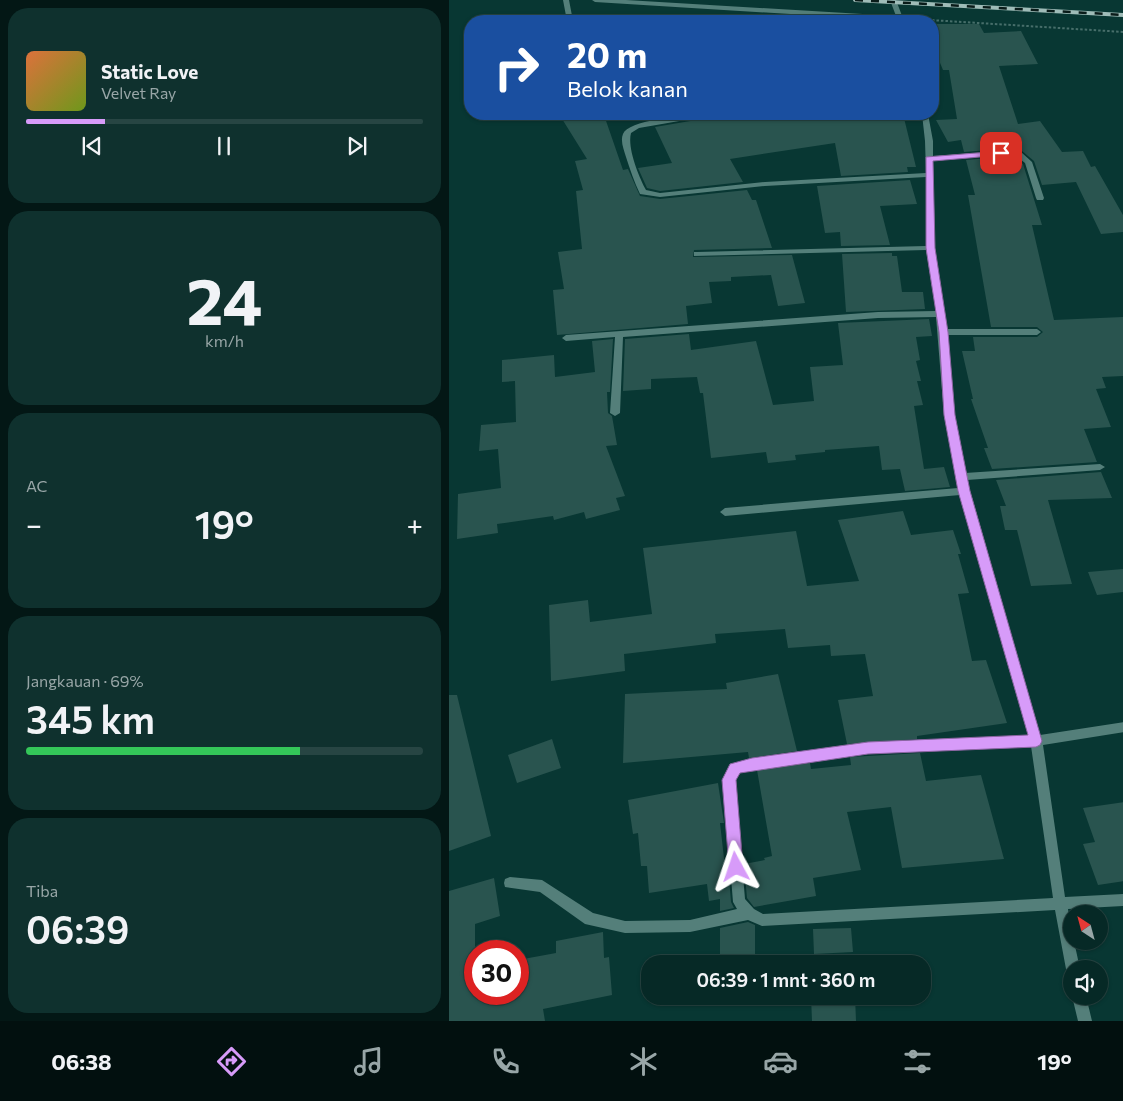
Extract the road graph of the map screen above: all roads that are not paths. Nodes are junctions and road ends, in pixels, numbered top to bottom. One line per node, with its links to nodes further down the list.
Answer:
1 (566, 0): 4 (street)
2 (595, 0): 5 (street)
3 (893, 0): 6 (street)
4 (569, 15)
5 (824, 15)
6 (898, 15)
7 (673, 120): 10 (street)
8 (926, 120): 9 (street)
9 (929, 159): 10 (street); 11 (street)
10 (929, 175): 12 (street)
11 (1040, 198)
12 (930, 248): 13 (street); 14 (street)
13 (697, 254)
14 (941, 314): 15 (street); 17 (street)
15 (943, 332): 16 (street); 21 (street)
16 (1037, 332)
17 (619, 334): 18 (street); 19 (street)
18 (566, 338)
19 (615, 413)
20 (1100, 467): 21 (street)
21 (962, 477): 22 (street)
22 (964, 491): 23 (street); 25 (street)
23 (725, 512)
24 (1123, 728): 25 (street)
25 (1036, 741): 28 (street); 29 (street)
26 (510, 882): 29 (street)
27 (1123, 900): 28 (street)
28 (1060, 904): 29 (street); 30 (street)
29 (749, 913)
30 (1071, 960)
31 (1081, 1005): 32 (street)
32 (1085, 1021)

